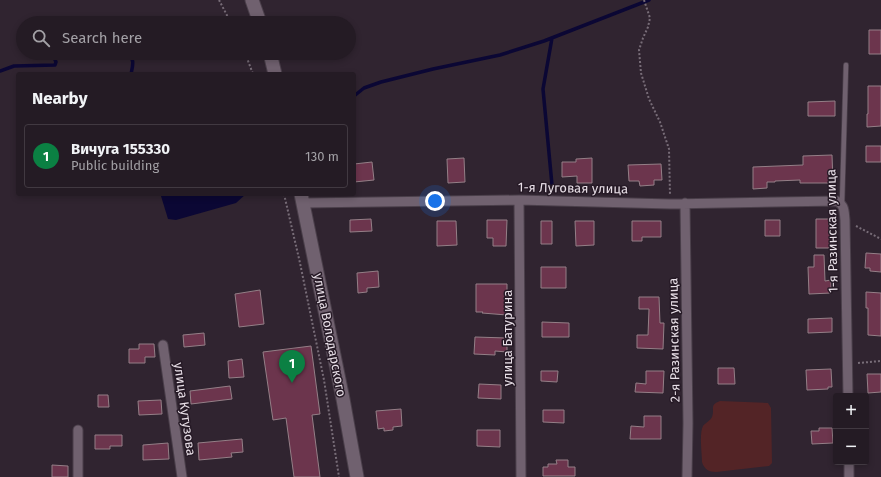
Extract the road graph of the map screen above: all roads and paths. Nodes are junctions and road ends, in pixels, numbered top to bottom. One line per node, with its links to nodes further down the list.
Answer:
1 (219, 0): 4 (path)
2 (252, 0): 5 (main road)
3 (644, 0): 15 (path)
4 (227, 16)
5 (258, 16)
6 (248, 60): 9 (path)
7 (272, 60): 10 (main road)
8 (846, 65): 16 (lane, 1-я Разинская улица)
9 (252, 72)
10 (275, 72)
11 (284, 196): 27 (path)
12 (302, 199): 13 (street, 1-я Луговая улица); 28 (main road, улица Володарского)
13 (519, 200): 15 (street, 1-я Луговая улица); 29 (street, улица Батурина)
14 (685, 203): 15 (street, 1-я Луговая улица); 16 (street, 1-я Луговая улица); 30 (street, 2-я Разинская улица)
15 (670, 204)
16 (842, 204): 17 (street, 1-я Разинская улица)
17 (845, 220): 18 (path); 21 (street, 1-я Разинская улица)
18 (881, 239)
19 (163, 345): 26 (street, улица Кутузова)
20 (881, 361): 21 (path)
21 (847, 364): 22 (street, 1-я Разинская улица)
22 (848, 393)
23 (78, 430): 25 (street)
24 (849, 465): 31 (street)
25 (78, 477)
26 (182, 477)
27 (339, 477)
28 (357, 477)
29 (521, 477)
30 (687, 477)
31 (850, 477)

